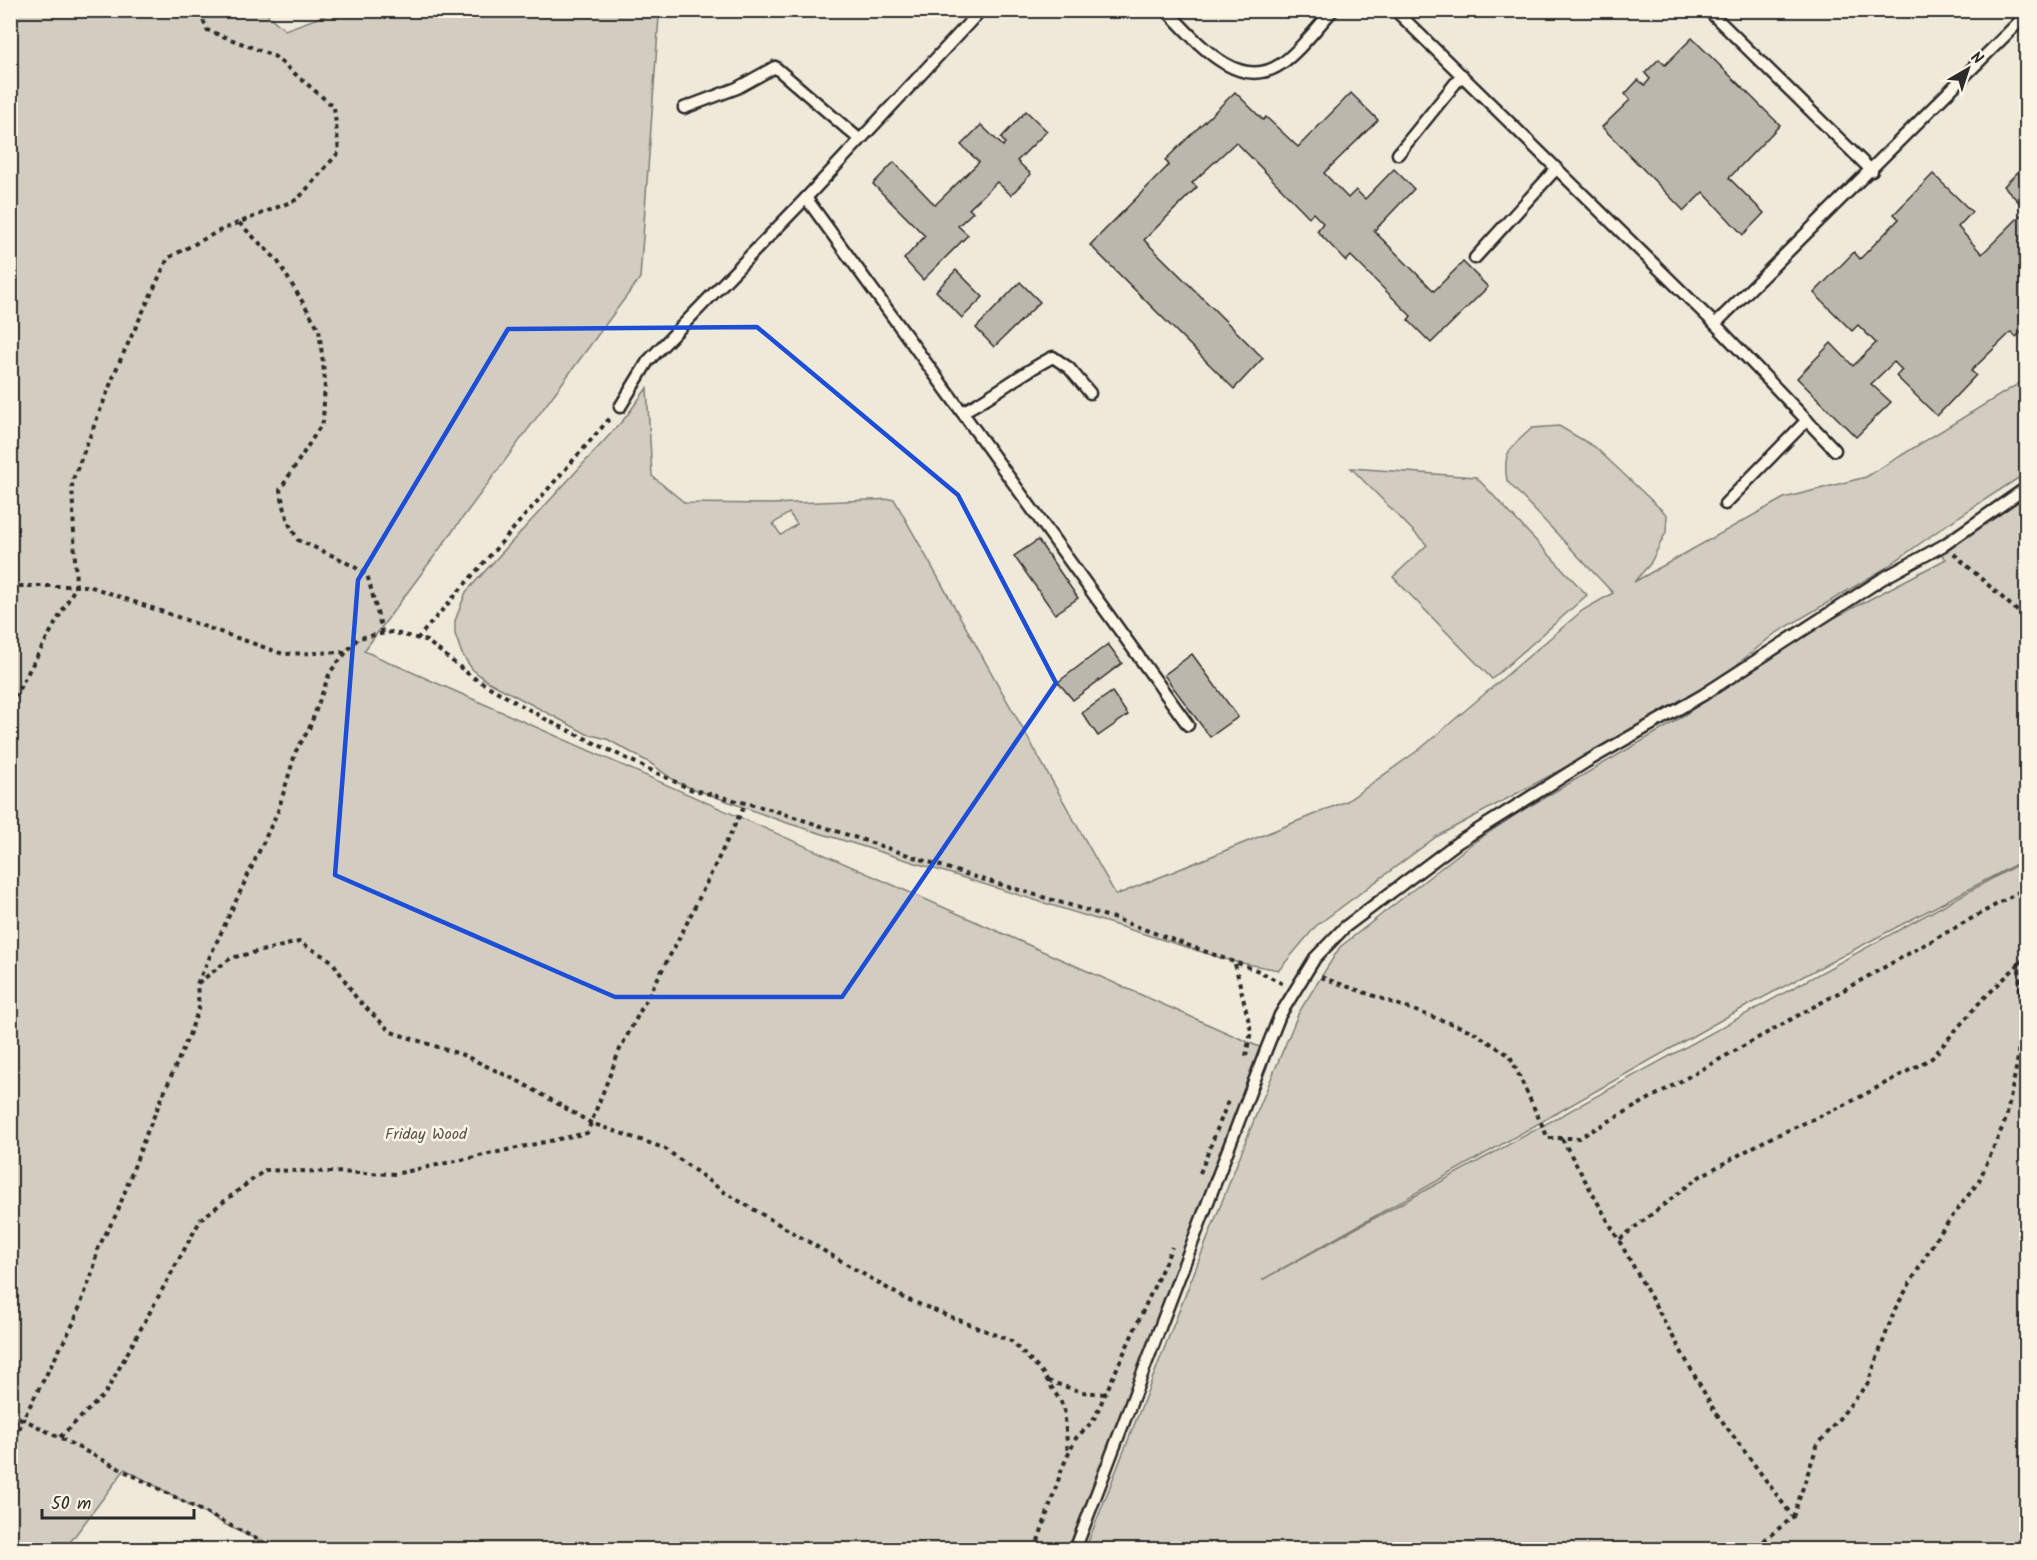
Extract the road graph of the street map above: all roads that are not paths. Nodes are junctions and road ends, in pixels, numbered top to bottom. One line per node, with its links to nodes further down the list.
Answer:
1 (981, 10): 9 (lane)
2 (1167, 10): 3 (lane)
3 (1333, 10)
4 (1395, 10): 7 (lane)
5 (1708, 10): 12 (lane)
6 (2026, 15): 12 (lane)
7 (1462, 75): 10 (lane); 11 (lane)
8 (684, 108): 9 (lane)
9 (859, 139): 13 (lane)
10 (1398, 154)
11 (1556, 169): 14 (lane); 15 (lane)
12 (1872, 171): 15 (lane)
13 (806, 198): 17 (lane); 18 (lane)
14 (1475, 258)
15 (1715, 324): 19 (lane)
16 (1090, 393): 18 (lane)
17 (620, 407)
18 (962, 412): 23 (lane)
19 (1807, 420): 20 (lane); 22 (lane)
20 (1835, 450)
21 (2026, 488): 24 (lane)
22 (1725, 504)
23 (1188, 725)
24 (1075, 1550)

